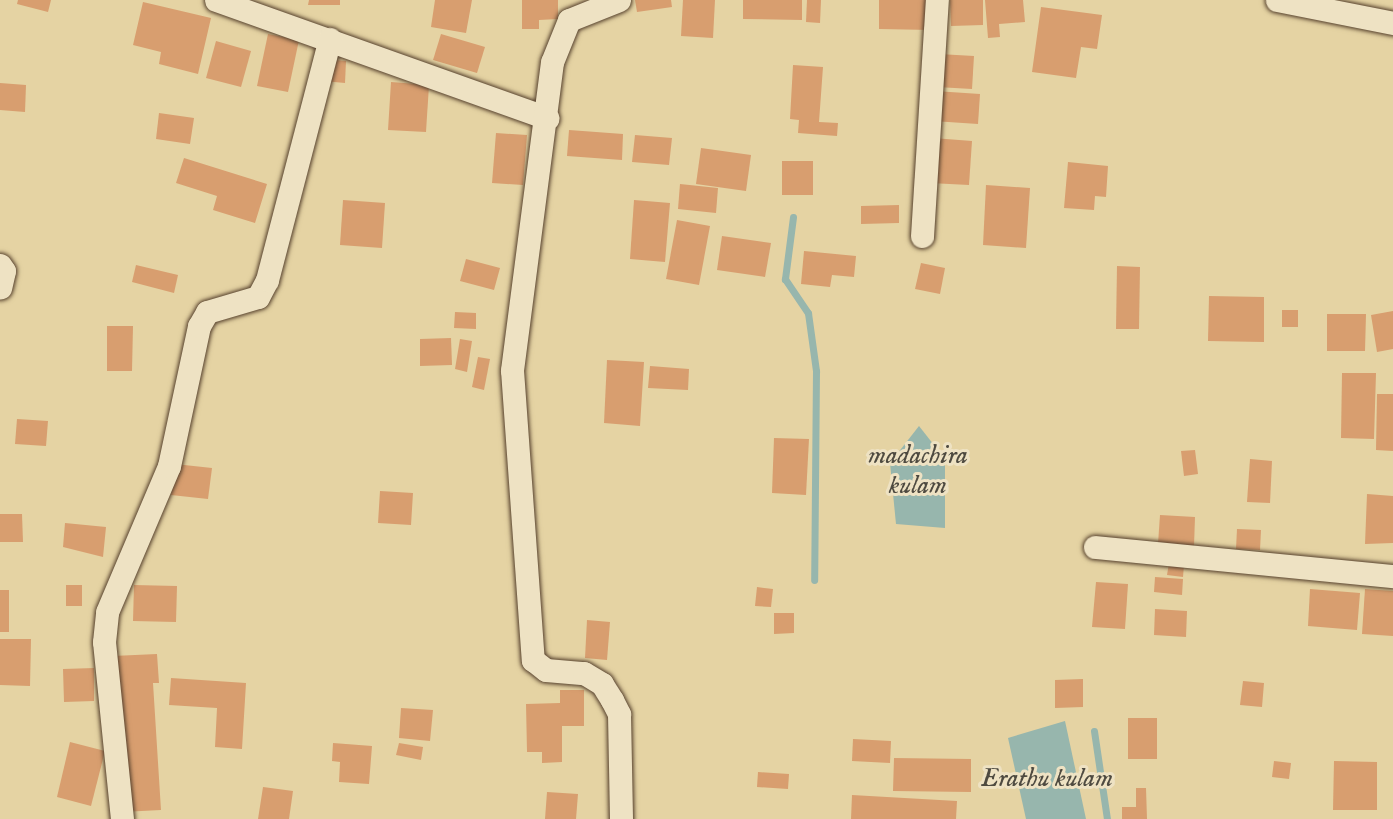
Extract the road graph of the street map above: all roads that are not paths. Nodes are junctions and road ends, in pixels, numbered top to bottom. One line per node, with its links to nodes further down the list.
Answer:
1 (216, 0): 6 (street)
2 (619, 0): 7 (street)
3 (937, 0): 8 (street)
4 (1277, 0): 5 (street)
5 (1393, 23)
6 (330, 39): 7 (street); 13 (street)
7 (548, 118): 14 (street)
8 (922, 236)
9 (0, 265): 10 (street)
10 (0, 288)
11 (1095, 547): 12 (street)
12 (1393, 576)
13 (122, 819)
14 (621, 819)

